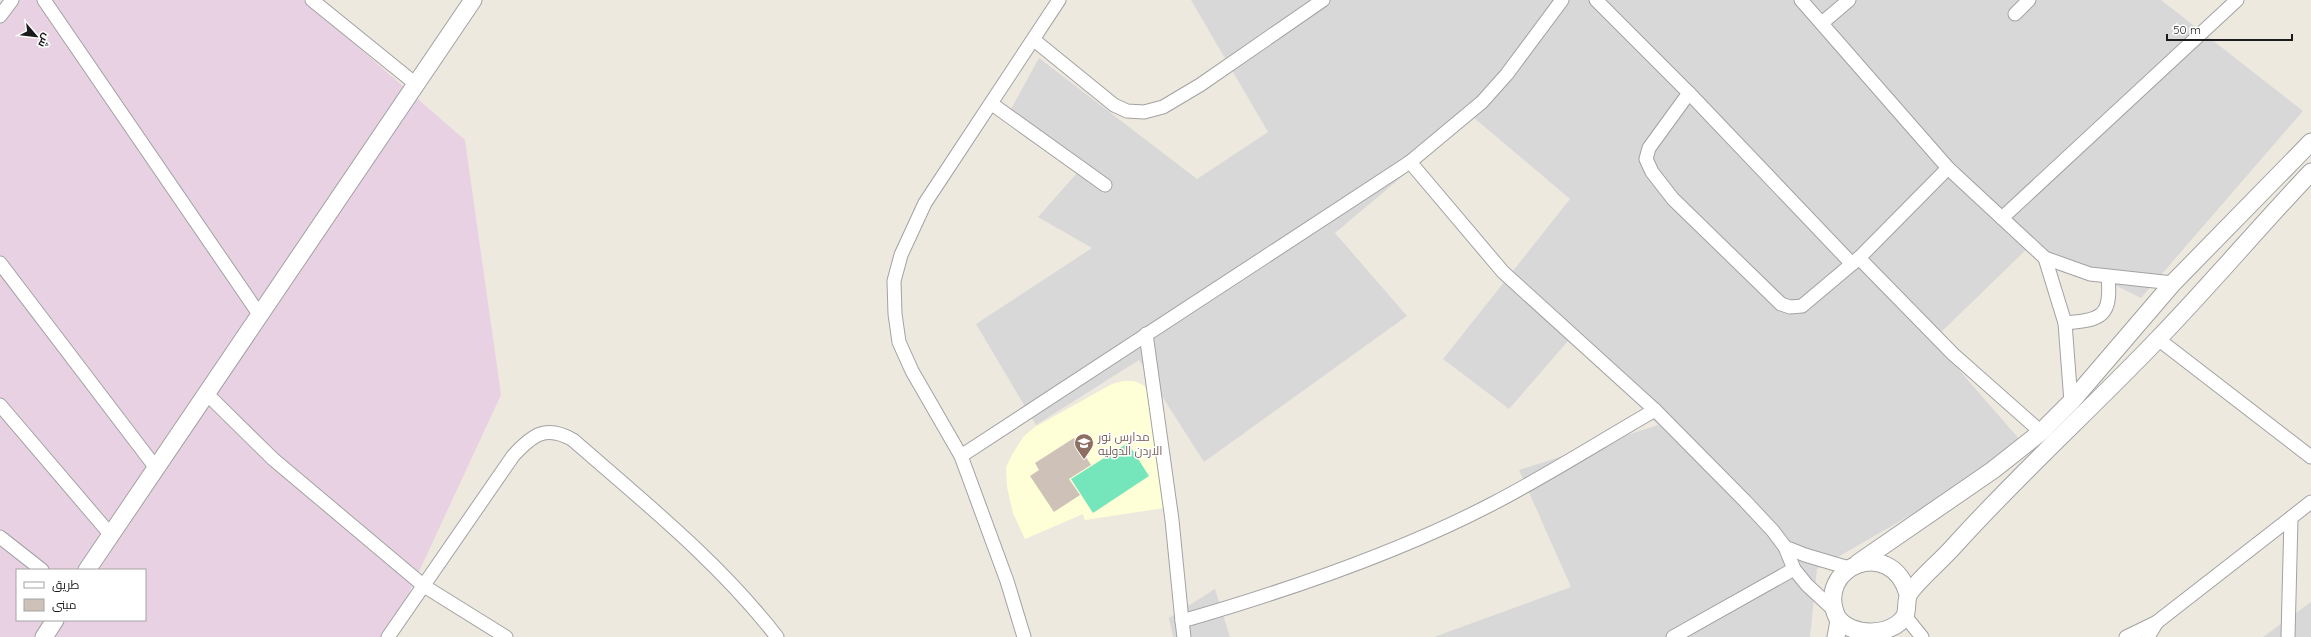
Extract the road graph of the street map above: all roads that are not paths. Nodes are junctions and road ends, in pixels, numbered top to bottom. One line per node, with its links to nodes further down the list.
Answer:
1 (12, 0): 14 (street)
2 (44, 0): 31 (street)
3 (312, 0): 17 (street)
4 (473, 0): 17 (street)
5 (1059, 0): 16 (street)
6 (1323, 0): 16 (street)
7 (1562, 0): 21 (street)
8 (1596, 0): 18 (street)
9 (1801, 0): 15 (street)
10 (1849, 0): 15 (street)
11 (2029, 0): 13 (street)
12 (2237, 0): 25 (street)
13 (2016, 14)
14 (0, 16)
15 (1822, 23): 22 (street)
16 (1034, 40): 19 (street)
17 (417, 84): 31 (street)
18 (1689, 93): 27 (street); 27 (street)
19 (992, 104): 24 (street); 40 (street)
20 (2311, 142): 30 (street)
21 (1410, 162): 33 (street); 38 (street)
22 (1948, 168): 25 (street); 27 (street)
23 (2311, 172): 34 (street)
24 (1105, 185)
25 (2002, 218): 26 (street)
26 (2045, 258): 29 (street); 32 (street)
27 (1855, 261): 39 (street)
28 (0, 263): 42 (street)
29 (2108, 277): 30 (street); 32 (street)
30 (2173, 283): 36 (street)
31 (259, 314): 35 (street)
32 (2065, 323): 36 (street)
33 (1146, 334): 40 (street); 56 (street)
34 (2158, 339): 41 (street); 53 (street)
35 (208, 395): 42 (street); 52 (street)
36 (2071, 402): 39 (street)
37 (0, 405): 45 (street)
38 (1655, 410): 47 (street); 56 (street)
39 (2041, 432): 48 (street)
40 (961, 456): 63 (street)
41 (2311, 457)
42 (156, 468): 45 (street)
43 (2311, 502): 44 (street)
44 (2300, 516): 58 (street); 70 (street)
45 (110, 534): 50 (street)
46 (0, 537): 49 (street)
47 (1784, 547): 48 (street); 51 (street)
48 (1854, 566): 53 (street); 57 (street)
49 (41, 569)
50 (89, 569)
51 (1794, 569): 57 (street); 65 (street)
52 (424, 586): 60 (street); 61 (street); 62 (street)
53 (1908, 594): 54 (street)
54 (1905, 616): 66 (street); 67 (street)
55 (54, 621): 59 (street)
56 (1182, 621): 64 (street)
57 (1837, 622): 66 (street)
58 (2157, 622): 68 (street); 69 (street)
59 (44, 637)
60 (388, 637)
61 (506, 637)
62 (777, 637)
63 (1024, 637)
64 (1184, 637)
65 (1673, 637)
66 (1877, 637)
67 (1922, 637)
68 (2126, 637)
69 (2148, 637)
70 (2288, 637)

